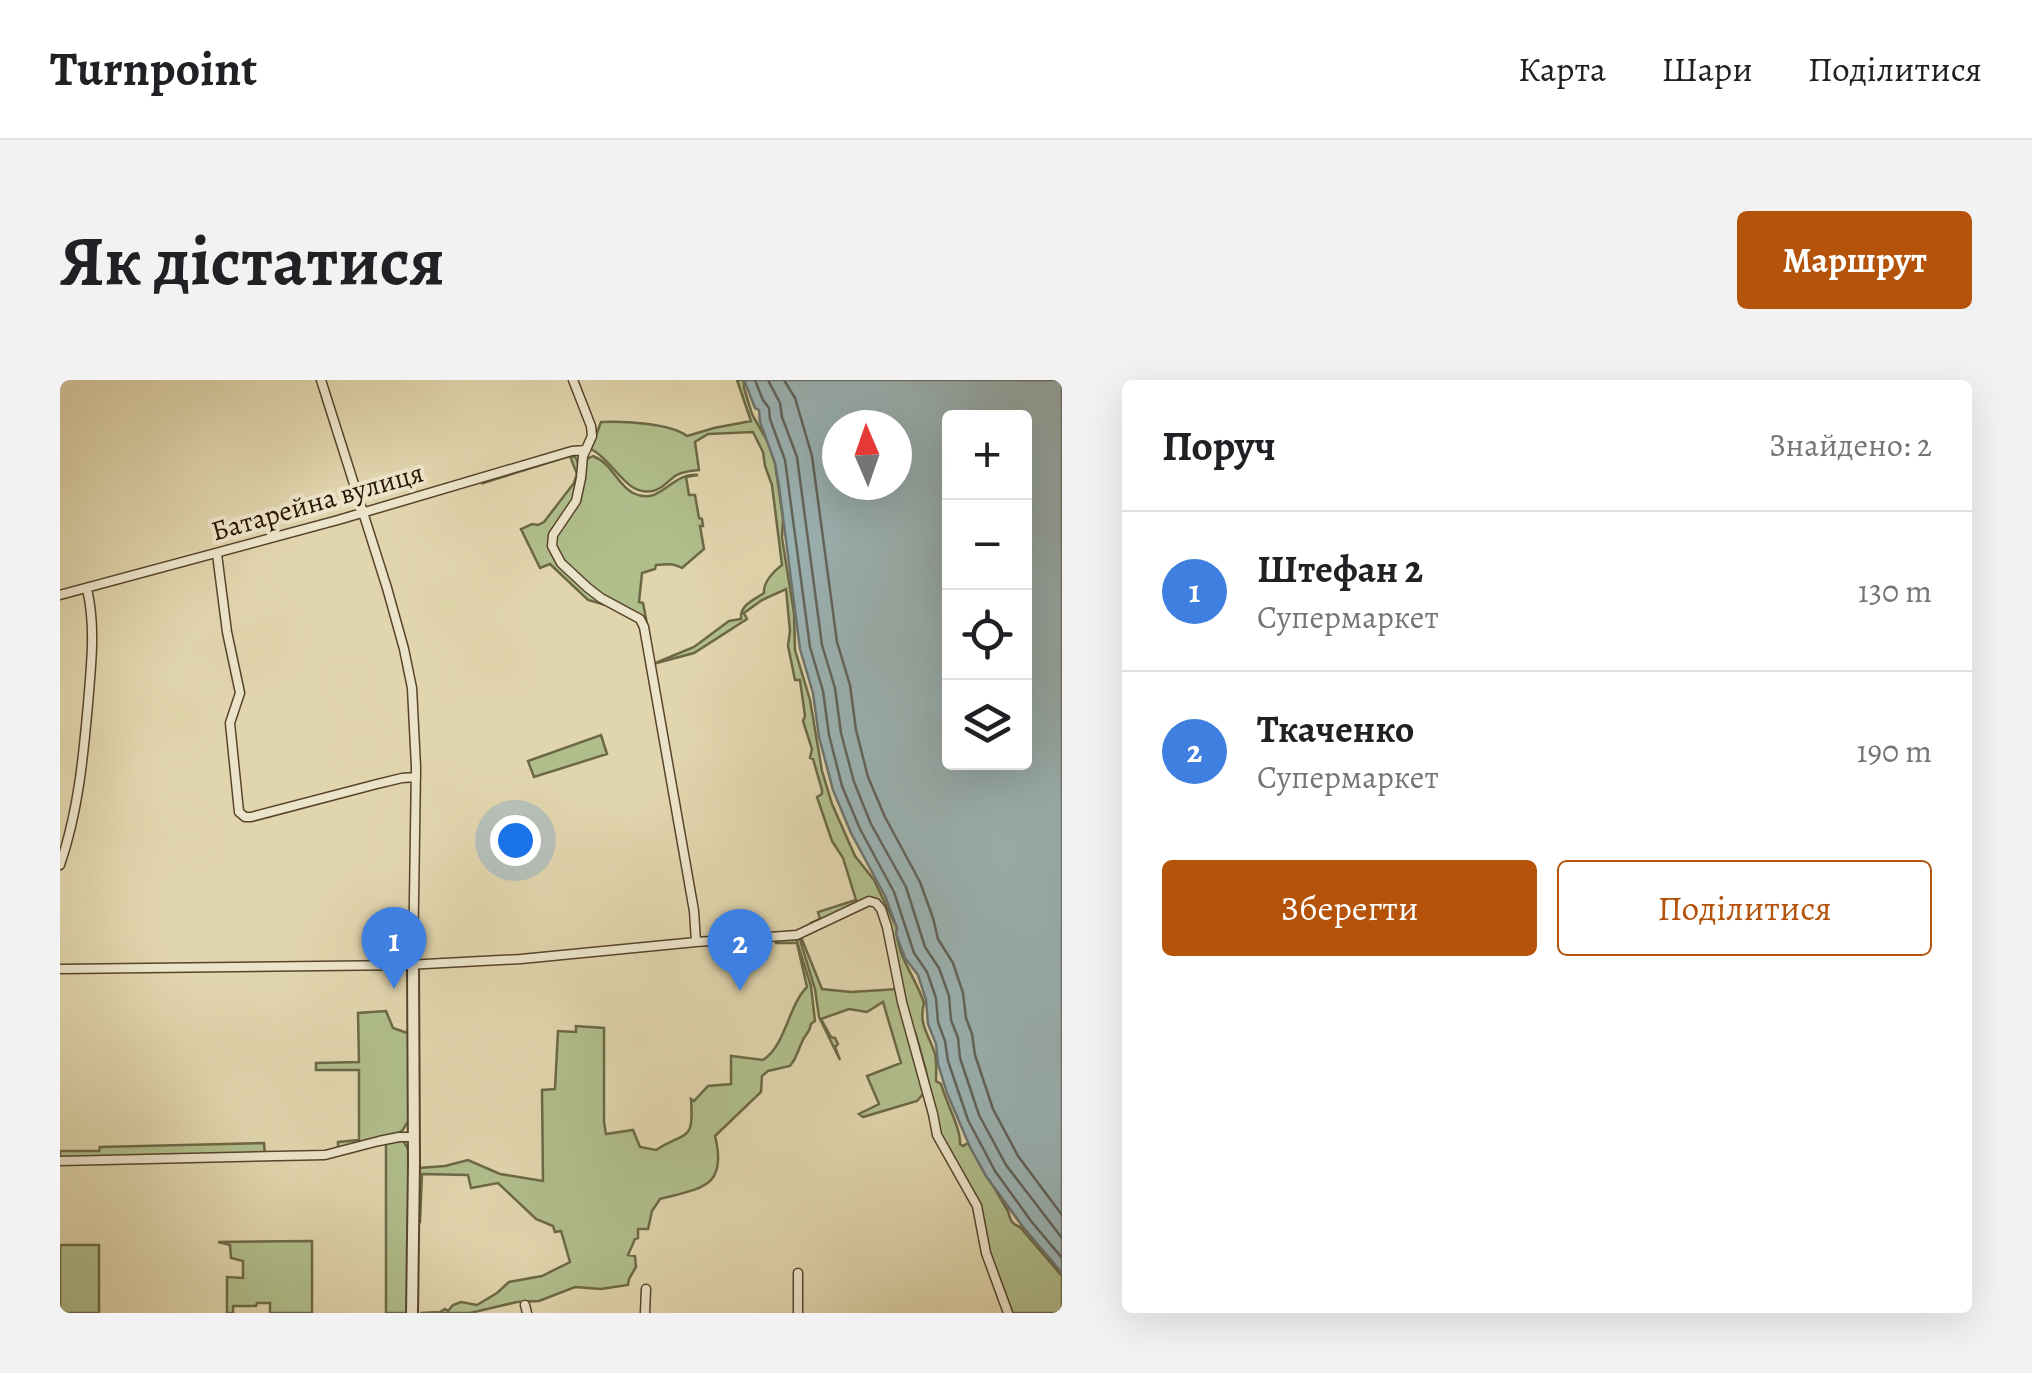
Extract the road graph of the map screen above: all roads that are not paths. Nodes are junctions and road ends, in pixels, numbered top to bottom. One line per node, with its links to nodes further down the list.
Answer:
1 (320, 380): 4 (street)
2 (572, 380): 3 (street)
3 (586, 450): 4 (street, Батарейна вулиця); 10 (street)
4 (364, 512): 5 (street, Батарейна вулиця); 8 (street)
5 (217, 554): 6 (street, Батарейна вулиця); 8 (street)
6 (87, 588): 7 (street, Батарейна вулиця); 9 (street)
7 (60, 595)
8 (416, 777): 11 (street)
9 (60, 864)
10 (696, 942): 11 (street); 20 (street)
11 (413, 965): 12 (street); 13 (street)
12 (60, 970)
13 (414, 1137): 14 (street); 17 (street)
14 (60, 1161)
15 (798, 1273): 19 (street)
16 (646, 1289): 18 (street)
17 (412, 1313)
18 (645, 1313)
19 (798, 1313)
20 (1008, 1313)

